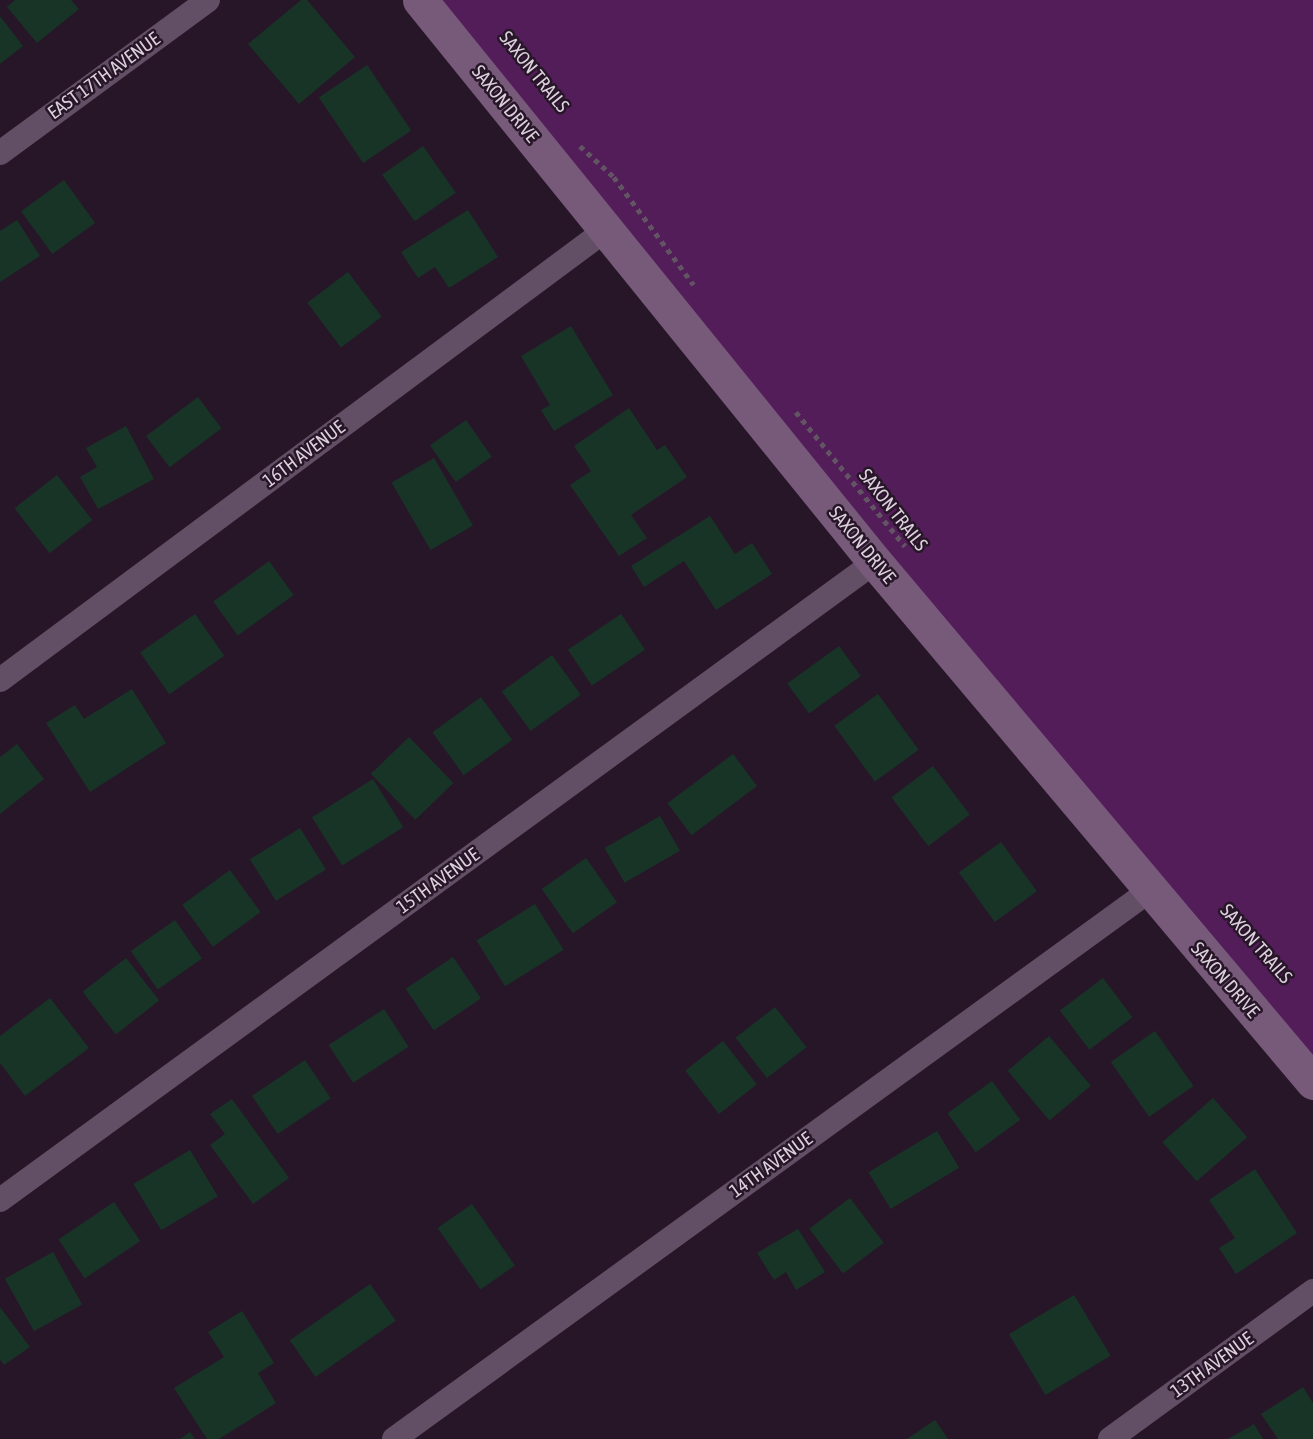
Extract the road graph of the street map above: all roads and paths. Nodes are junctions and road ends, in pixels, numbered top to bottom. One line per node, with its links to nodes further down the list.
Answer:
1 (208, 0): 4 (street, EAST 17TH AVENUE)
2 (420, 0): 5 (street, SAXON DRIVE)
3 (575, 141): 6 (path)
4 (0, 153)
5 (607, 229): 9 (street, SAXON DRIVE); 10 (street, 16TH AVENUE)
6 (699, 293)
7 (786, 400): 8 (path, SAXON TRAILS)
8 (906, 548)
9 (875, 562): 11 (street, SAXON DRIVE); 13 (street, 15TH AVENUE)
10 (0, 680)
11 (1149, 891): 12 (street, SAXON DRIVE); 15 (street, 14TH AVENUE)
12 (1313, 1082)
13 (0, 1200)
14 (1313, 1291): 16 (street, 13TH AVENUE)
15 (394, 1439)
16 (1110, 1439)

